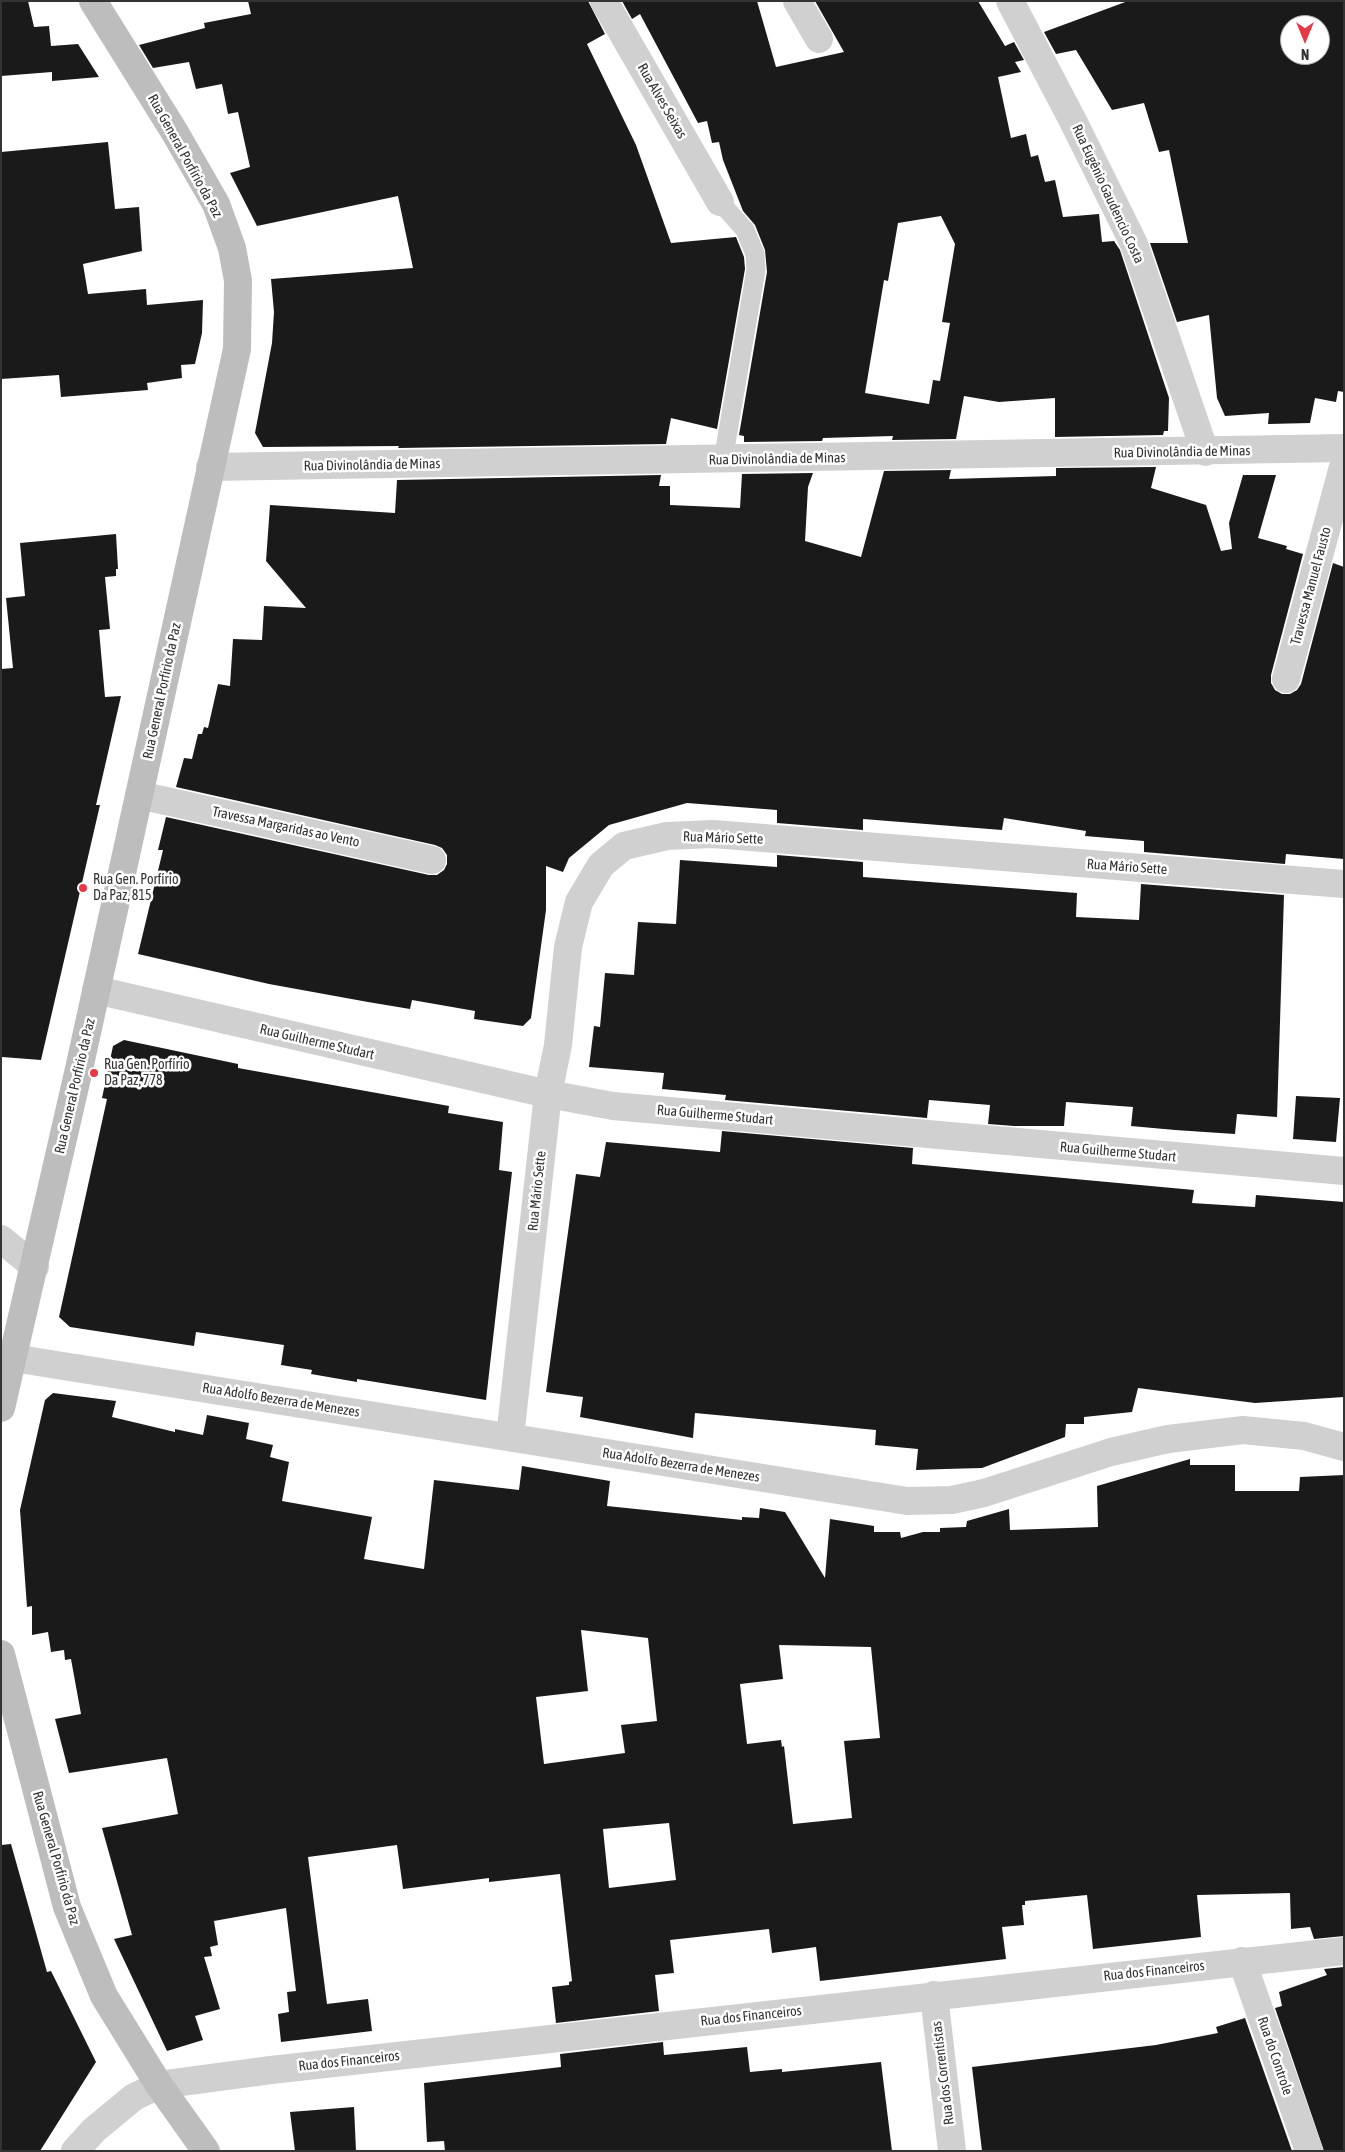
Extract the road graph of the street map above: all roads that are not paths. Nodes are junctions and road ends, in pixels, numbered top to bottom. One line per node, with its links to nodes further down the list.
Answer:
1 (93, 1): 11 (street, Rua General Porfírio da Paz)
2 (604, 1): 6 (street, Rua Alves Seixas)
3 (797, 1): 5 (street)
4 (1010, 1): 8 (street, Rua Eugênio Gaudencio Costa)
5 (819, 39)
6 (720, 202): 9 (lane)
7 (1344, 448): 8 (street, Rua Divinolândia de Minas)
8 (1205, 452): 9 (street, Rua Divinolândia de Minas)
9 (723, 460): 11 (street, Rua Divinolândia de Minas)
10 (1344, 463): 12 (street, Travessa Manuel Fausto)
11 (210, 467): 13 (street, Rua General Porfírio da Paz)
12 (1286, 679)
13 (139, 795): 14 (street, Travessa Margaridas ao Vento); 16 (street, Rua General Porfírio da Paz)
14 (432, 860)
15 (1344, 884): 17 (street, Rua Mário Sette)
16 (96, 990): 17 (street, Rua Guilherme Studart); 20 (street, Rua General Porfírio da Paz)
17 (548, 1094): 18 (street, Rua Guilherme Studart); 23 (street, Rua Mário Sette)
18 (1344, 1171)
19 (1, 1239): 20 (street)
20 (35, 1267): 21 (street, Rua General Porfírio da Paz)
21 (13, 1358): 22 (street, Rua General Porfírio da Paz); 23 (street, Rua Adolfo Bezerra de Menezes)
22 (1, 1408)
23 (510, 1437): 24 (street, Rua Adolfo Bezerra de Menezes)
24 (1344, 1447)
25 (1, 1654): 29 (street, Rua General Porfírio da Paz)
26 (1344, 1951): 27 (street, Rua dos Financeiros)
27 (1242, 1961): 28 (street, Rua dos Financeiros); 33 (street, Rua do Controle)
28 (934, 1996): 29 (street, Rua dos Financeiros); 32 (street, Rua dos Correntistas)
29 (159, 2085): 30 (street, Rua dos Financeiros); 31 (street, Rua General Porfírio da Paz)
30 (75, 2151)
31 (206, 2151)
32 (952, 2151)
33 (1309, 2151)

